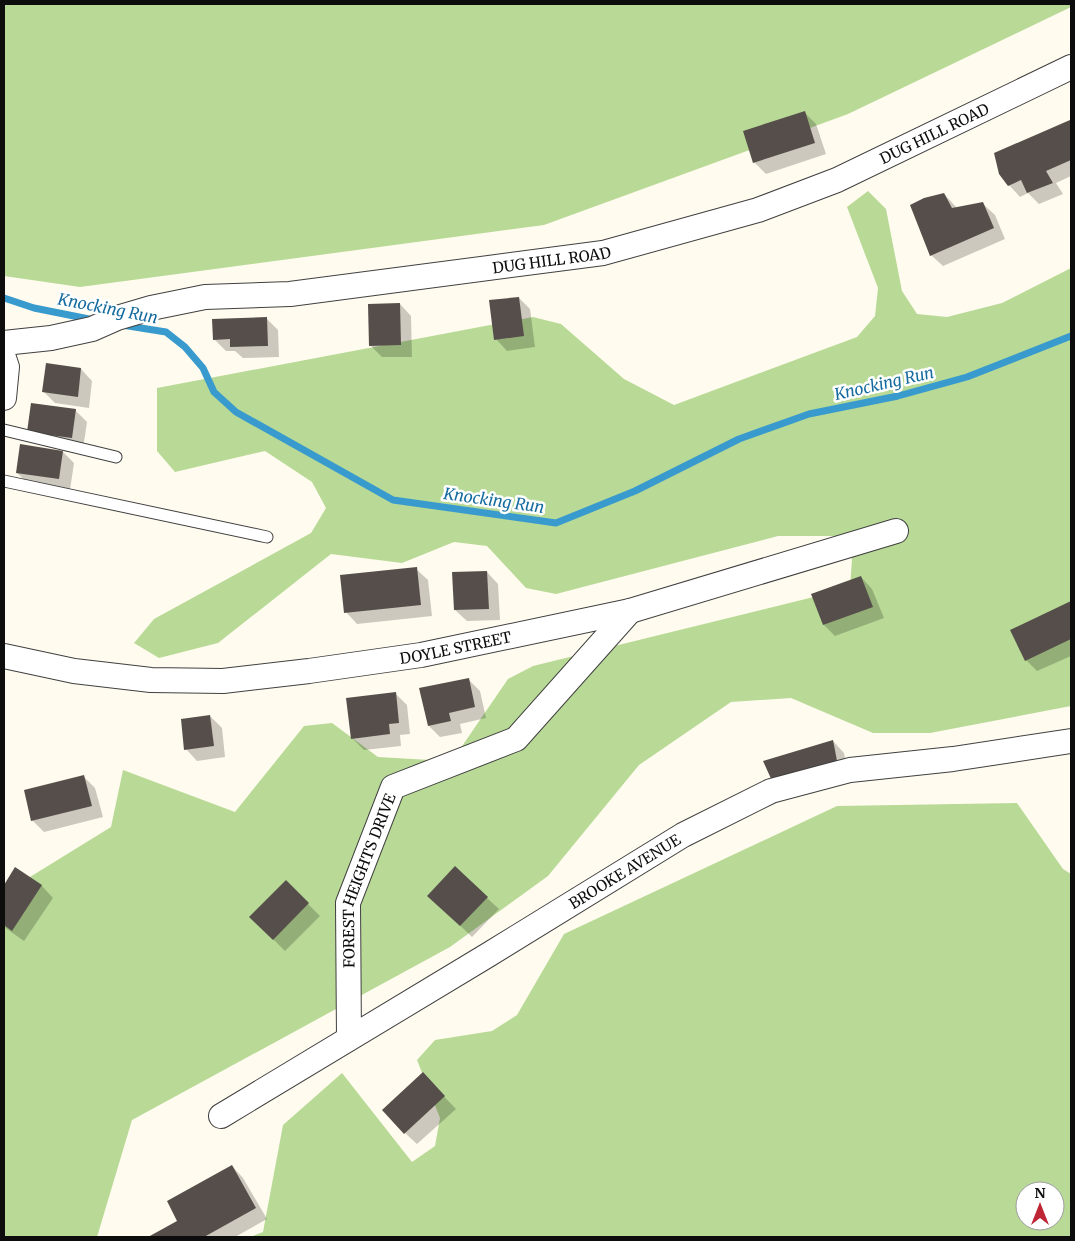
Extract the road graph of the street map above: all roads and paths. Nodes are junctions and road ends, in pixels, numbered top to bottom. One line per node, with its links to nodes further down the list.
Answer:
1 (1071, 68): 2 (street, DUG HILL ROAD)
2 (4, 343)
3 (4, 358): 4 (street)
4 (4, 398)
5 (4, 430): 6 (lane)
6 (116, 456)
7 (4, 481): 9 (lane)
8 (896, 531): 10 (street, DOYLE STREET)
9 (267, 536)
10 (630, 611): 11 (street, DOYLE STREET); 13 (street, FOREST HEIGHTS DRIVE)
11 (4, 656)
12 (1071, 741): 13 (street, BROOKE AVENUE)
13 (349, 1038): 14 (street, BROOKE AVENUE)
14 (221, 1116)

